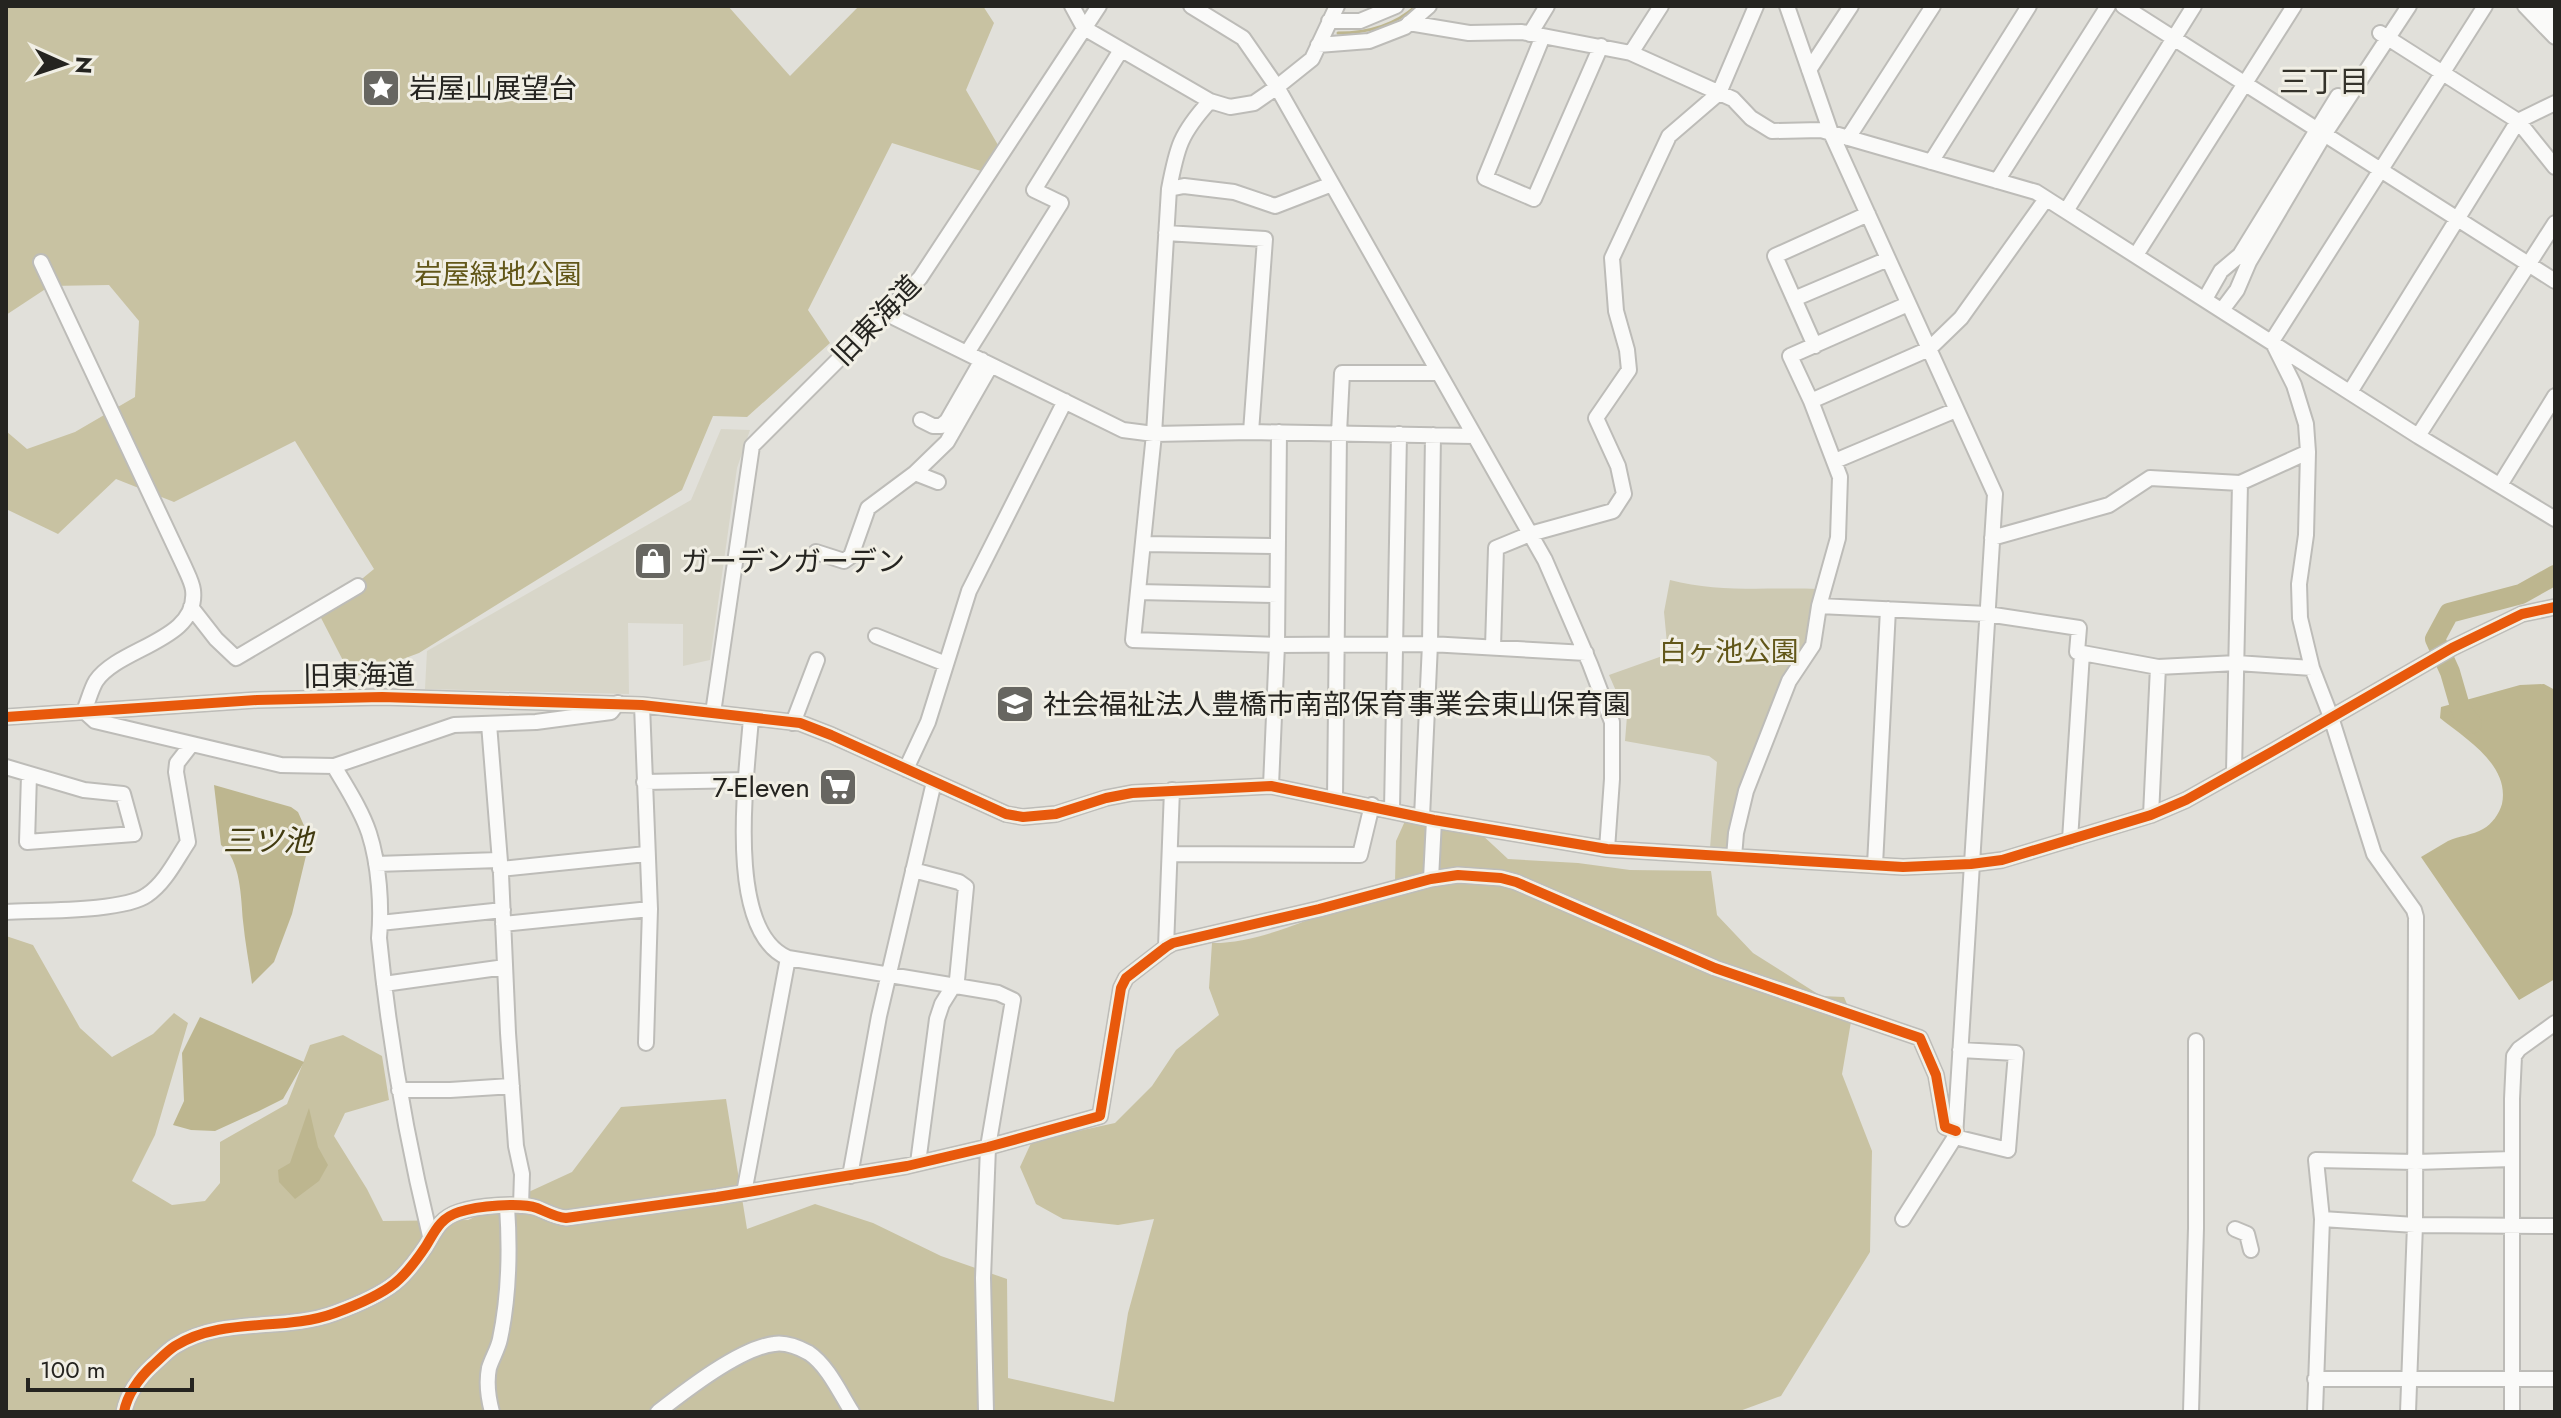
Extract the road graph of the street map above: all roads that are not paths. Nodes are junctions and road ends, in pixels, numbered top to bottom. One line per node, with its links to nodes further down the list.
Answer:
1 (1072, 6): 27 (street)
2 (1099, 6): 27 (street, 旧東海道)
3 (1191, 6): 39 (street)
4 (1337, 6): 25 (street)
5 (1396, 6): 25 (street)
6 (1429, 6): 26 (street)
7 (1547, 6): 28 (street)
8 (1640, 6): 23 (street)
9 (1756, 6): 40 (street)
10 (1787, 6): 36 (street)
11 (1851, 6): 36 (street)
12 (1933, 6): 46 (street)
13 (2029, 6): 47 (street)
14 (2108, 6): 50 (street)
15 (2123, 6): 31 (street)
16 (2194, 6): 31 (street)
17 (2294, 6): 38 (street)
18 (2397, 6): 29 (street)
19 (2409, 6): 29 (street)
20 (2485, 6): 37 (street)
21 (2525, 6): 30 (street)
22 (2542, 6): 24 (street)
23 (1658, 11): 35 (street)
24 (2555, 20)
25 (1329, 21): 32 (street)
26 (1409, 23): 28 (street); 32 (street)
27 (1084, 28): 34 (street); 68 (street, 旧東海道)
28 (1536, 35): 33 (street); 33 (street)
29 (2384, 35): 37 (street); 44 (street)
30 (2555, 37)
31 (2174, 38): 38 (street); 54 (street)
32 (1318, 45): 39 (street)
33 (1601, 46): 35 (street)
34 (1121, 50): 41 (street); 72 (street)
35 (1631, 53): 40 (street)
36 (1809, 70): 45 (street)
37 (2442, 72): 43 (street); 49 (street)
38 (2245, 84): 44 (street); 59 (street)
39 (1277, 87): 41 (street); 51 (street)
40 (1719, 93): 45 (street); 96 (street)
41 (1210, 101): 52 (street)
42 (2555, 103): 43 (street)
43 (2518, 121): 48 (street); 56 (street)
44 (2320, 132): 49 (street); 65 (street); 67 (street)
45 (1831, 133): 46 (street); 55 (street)
46 (1848, 138): 47 (street)
47 (1931, 162): 50 (street)
48 (2555, 167)
49 (2381, 171): 56 (street); 69 (street)
50 (1997, 181): 53 (street)
51 (1332, 184): 52 (street); 74 (street)
52 (1169, 189): 58 (street)
53 (2046, 199): 54 (street); 71 (street)
54 (2066, 211): 59 (street)
55 (1868, 214): 60 (street); 64 (street)
56 (2456, 220): 62 (street); 75 (street)
57 (2555, 223): 62 (street)
58 (1166, 233): 81 (street); 84 (street)
59 (2136, 255): 65 (street)
60 (1888, 259): 64 (street); 66 (street)
61 (41, 262): 105 (street)
62 (2528, 264): 63 (street); 88 (street)
63 (2555, 281)
64 (1794, 299): 70 (street)
65 (2205, 299): 67 (street)
66 (1908, 304): 70 (street); 71 (street)
67 (2222, 310): 69 (street)
68 (885, 313): 72 (street); 125 (street, 旧東海道)
69 (2272, 341): 75 (street); 89 (street)
70 (1815, 346): 78 (street)
71 (1929, 349): 78 (street); 79 (street)
72 (967, 353): 73 (street)
73 (987, 363): 77 (street); 80 (street); 91 (street)
74 (1439, 373): 83 (street); 87 (street)
75 (2350, 392): 88 (street)
76 (2555, 396): 94 (street)
77 (1065, 401): 84 (street); 119 (street)
78 (1811, 401): 90 (street)
79 (1956, 410): 90 (street); 97 (street)
80 (921, 420)
81 (1251, 432): 82 (street); 84 (street)
82 (1279, 432): 83 (street); 99 (street)
83 (1339, 433): 85 (street); 113 (street)
84 (1154, 434): 98 (street)
85 (1399, 434): 86 (street); 110 (street)
86 (1433, 435): 87 (street); 111 (street)
87 (1474, 436): 96 (street)
88 (2418, 436): 94 (street)
89 (2308, 452): 93 (street); 121 (street)
90 (1835, 461): 104 (street)
91 (915, 473): 92 (street); 100 (street)
92 (938, 482)
93 (2240, 483): 97 (street); 118 (street)
94 (2500, 485): 95 (street)
95 (2555, 519)
96 (1530, 534): 114 (street); 115 (street)
97 (1992, 538): 108 (street)
98 (1144, 544): 99 (street); 102 (street)
99 (1278, 546): 103 (street)
100 (816, 552)
101 (358, 586): 105 (street)
102 (1138, 592): 103 (street); 112 (street)
103 (1277, 595): 112 (street)
104 (1819, 606): 107 (street); 151 (street)
105 (191, 607): 124 (street)
106 (2555, 607): 127 (street)
107 (1888, 609): 108 (street); 155 (street)
108 (1987, 614): 116 (street); 153 (street)
109 (876, 636): 119 (street)
110 (1396, 644): 111 (street); 113 (street); 144 (street)
111 (1430, 644): 114 (street); 146 (street)
112 (1277, 645): 113 (street); 140 (street)
113 (1337, 645): 142 (street)
114 (1493, 647): 115 (street)
115 (1586, 653): 148 (street)
116 (2082, 653): 120 (street); 147 (street)
117 (817, 660): 129 (street)
118 (2237, 663): 120 (street); 121 (street); 135 (street)
119 (946, 664): 134 (street)
120 (2158, 667): 145 (street)
121 (2312, 668): 127 (street)
122 (618, 703): 123 (street, 旧東海道); 124 (street, 旧東海道); 130 (street)
123 (642, 705): 125 (street, 旧東海道); 138 (street)
124 (84, 711): 126 (street, 旧東海道); 131 (street)
125 (713, 713): 128 (street)
126 (6, 717)
127 (2331, 717): 135 (street); 177 (street)
128 (751, 718): 129 (street); 137 (street)
129 (793, 723): 134 (street)
130 (489, 724): 132 (street); 154 (street)
131 (191, 745): 132 (street); 159 (street)
132 (334, 766): 152 (street)
133 (6, 767): 136 (street)
134 (906, 769): 139 (street)
135 (2234, 772): 145 (street)
136 (29, 775): 136 (street)
137 (747, 780): 138 (street); 163 (street)
138 (644, 782): 149 (street)
139 (934, 782): 141 (street); 156 (street)
140 (1271, 786): 141 (street); 142 (street)
141 (1172, 790): 150 (street)
142 (1335, 798): 143 (street)
143 (1372, 805): 144 (street); 150 (street)
144 (1392, 810): 146 (street)
145 (2151, 815): 147 (street)
146 (1428, 818): 148 (street); 157 (street)
147 (2070, 840): 153 (street)
148 (1607, 849): 151 (street)
149 (646, 854): 154 (street); 158 (street)
150 (1170, 854): 162 (street)
151 (1734, 857): 155 (street)
152 (376, 864): 154 (street); 161 (street)
153 (1971, 864): 155 (street); 171 (street)
154 (500, 865): 160 (street)
155 (1875, 865)
156 (913, 870): 165 (street); 167 (street)
157 (1431, 879): 162 (street); 174 (street)
158 (650, 909): 160 (street); 170 (street)
159 (6, 912)
160 (503, 917): 161 (street); 164 (street)
161 (380, 923): 166 (street)
162 (1166, 947): 175 (street)
163 (788, 958): 165 (street); 180 (street)
164 (505, 967): 166 (street); 172 (street)
165 (889, 974): 167 (street); 179 (street)
166 (384, 984): 173 (street)
167 (954, 986): 175 (street); 178 (street)
168 (2555, 1023): 176 (street)
169 (2196, 1041): 199 (street)
170 (646, 1043)
171 (1960, 1050): 174 (street); 174 (street)
172 (512, 1086): 173 (street); 181 (street)
173 (399, 1090): 188 (street)
174 (1955, 1134): 182 (street)
175 (988, 1147): 178 (street); 198 (street)
176 (2512, 1159): 177 (street); 185 (street)
177 (2416, 1162): 183 (street); 184 (street)
178 (918, 1163): 179 (street)
179 (850, 1176): 180 (street)
180 (744, 1193): 181 (street)
181 (514, 1206): 188 (street); 195 (street)
182 (1903, 1219)
183 (2322, 1219): 184 (street); 190 (street)
184 (2415, 1225): 185 (street); 191 (street)
185 (2512, 1225): 186 (street); 192 (street)
186 (2555, 1226)
187 (2235, 1229): 189 (street)
188 (430, 1236): 194 (street)
189 (2251, 1250)
190 (2315, 1379): 191 (street); 200 (street)
191 (2410, 1379): 192 (street); 201 (street)
192 (2512, 1379): 193 (street); 202 (street)
193 (2555, 1379)
194 (124, 1412)
195 (492, 1412)
196 (658, 1412): 197 (street)
197 (852, 1412)
198 (986, 1412)
199 (2191, 1412)
200 (2315, 1412)
201 (2408, 1412)
202 (2512, 1412)

